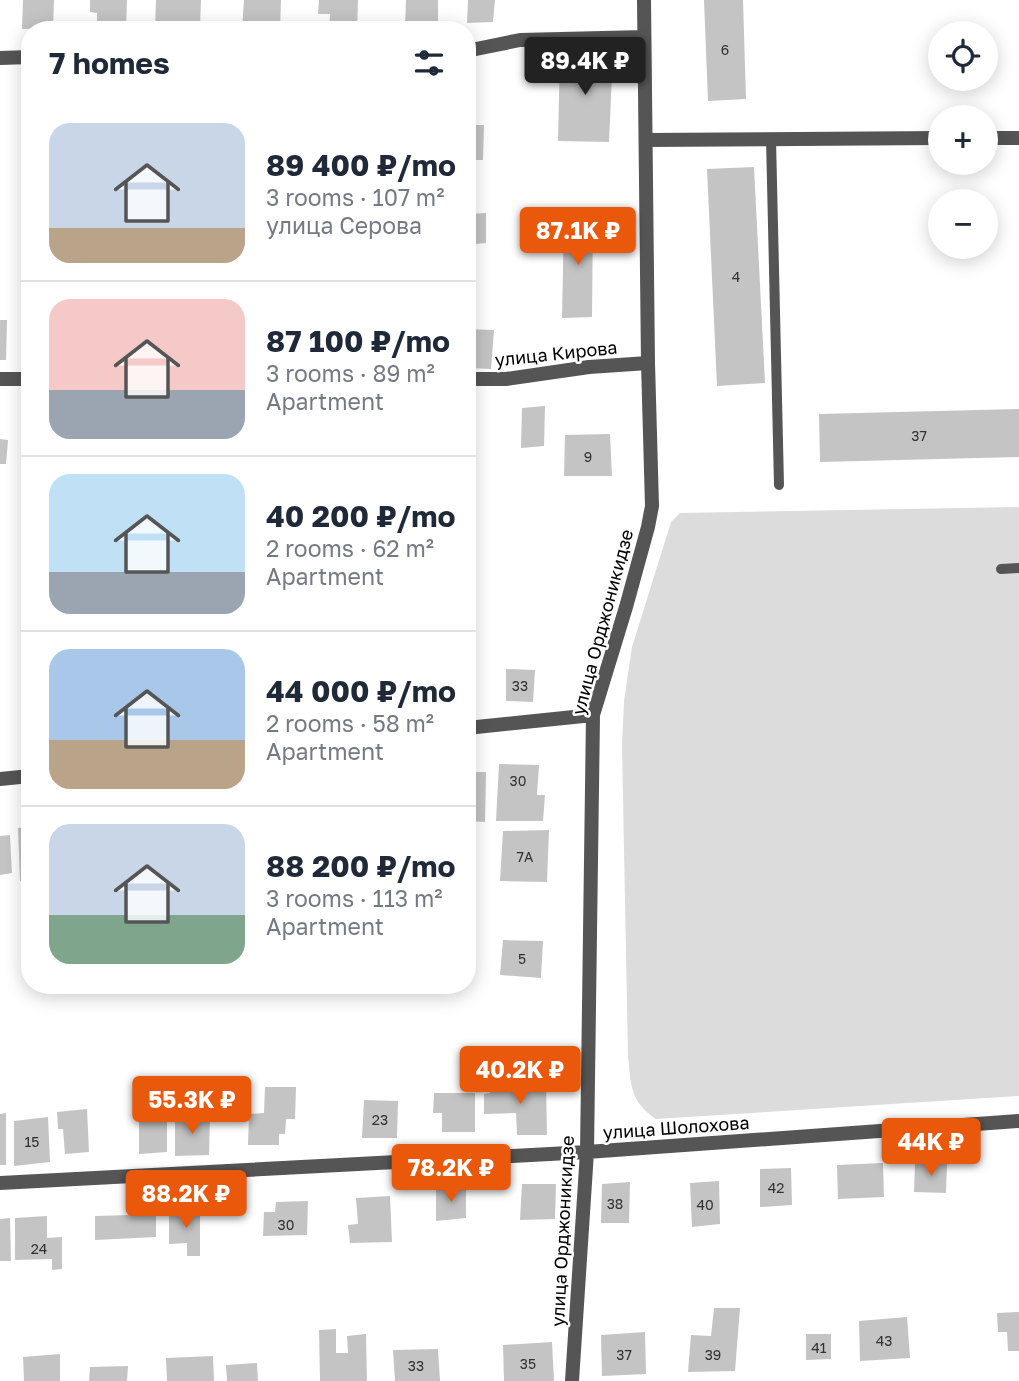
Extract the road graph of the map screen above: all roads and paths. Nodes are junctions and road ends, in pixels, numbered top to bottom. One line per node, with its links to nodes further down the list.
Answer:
1 (644, 0): 2 (street, улица Орджоникидзе)
2 (644, 37): 3 (street); 10 (street, улица Орджоникидзе)
3 (476, 49)
4 (21, 57): 5 (street)
5 (0, 58)
6 (928, 138): 9 (street)
7 (998, 138): 8 (street)
8 (1019, 138)
9 (771, 139): 10 (street); 15 (lane)
10 (646, 140): 11 (street, улица Орджоникидзе)
11 (648, 363): 14 (street, улица Кирова); 18 (street, улица Орджоникидзе)
12 (0, 379): 13 (street)
13 (21, 379)
14 (476, 379)
15 (779, 485)
16 (1001, 569): 17 (lane)
17 (1019, 569)
18 (593, 715): 19 (street); 23 (street, улица Орджоникидзе)
19 (476, 727)
20 (21, 777): 21 (street)
21 (0, 779)
22 (1019, 1121): 23 (street, улица Шолохова)
23 (587, 1152): 24 (street, улица Шолохова); 25 (street, улица Орджоникидзе)
24 (0, 1183)
25 (572, 1381)

